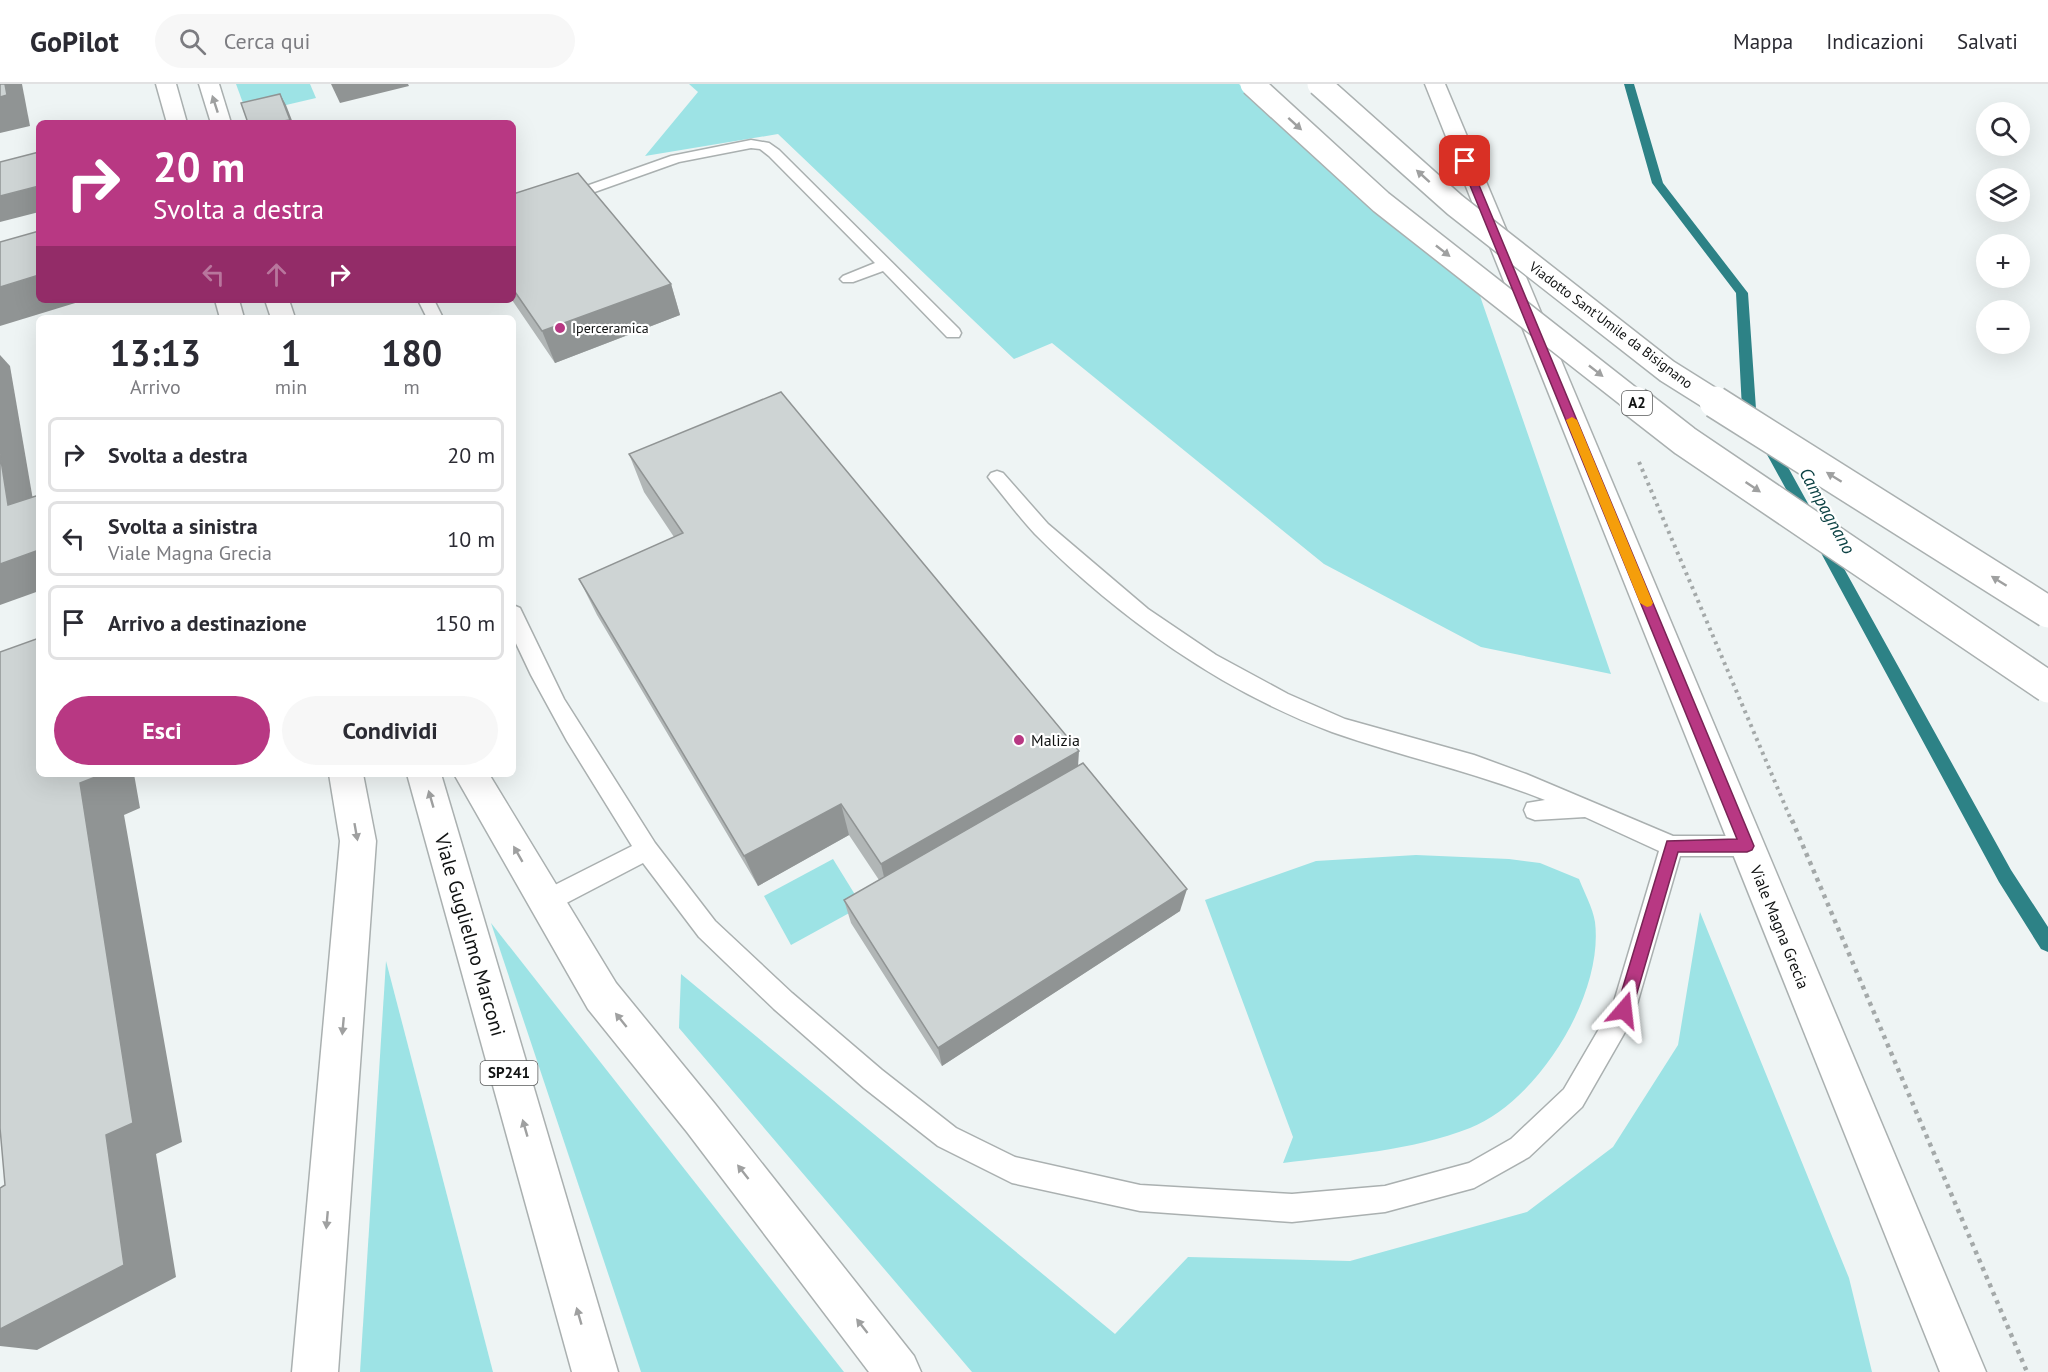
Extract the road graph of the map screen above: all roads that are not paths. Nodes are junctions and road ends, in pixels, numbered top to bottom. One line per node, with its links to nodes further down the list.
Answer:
1 (166, 84): 8 (main road)
2 (208, 84): 9 (main road, one-way to 2)
3 (1252, 84): 17 (main road, A2, one-way to 17, bridge)
4 (1319, 84): 15 (main road, Viadotto Sant'Umile da Bisignano / A2, one-way to 4, bridge)
5 (1429, 84): 7 (main road, Viale Magna Grecia)
6 (1435, 84): 7 (main road, Viale Magna Grecia)
7 (1447, 117): 24 (main road, Viale Magna Grecia)
8 (176, 120)
9 (220, 120)
10 (516, 216): 11 (lane)
11 (885, 265): 12 (lane); 13 (lane)
12 (848, 279)
13 (953, 333)
14 (997, 477): 21 (lane)
15 (2048, 612)
16 (516, 621): 25 (lane)
17 (2048, 687)
18 (347, 777): 27 (main road, one-way to 27)
19 (425, 777): 28 (main road, Viale Guglielmo Marconi / SP241, one-way to 19)
20 (473, 777): 26 (main road, one-way to 20)
21 (1591, 809): 22 (lane); 23 (lane)
22 (1535, 810)
23 (1672, 846): 24 (lane); 25 (lane)
24 (1747, 846): 30 (main road, Viale Magna Grecia)
25 (647, 850): 26 (lane)
26 (545, 902): 29 (main road, one-way to 26)
27 (315, 1372)
28 (595, 1372)
29 (898, 1372)
30 (1963, 1372)

